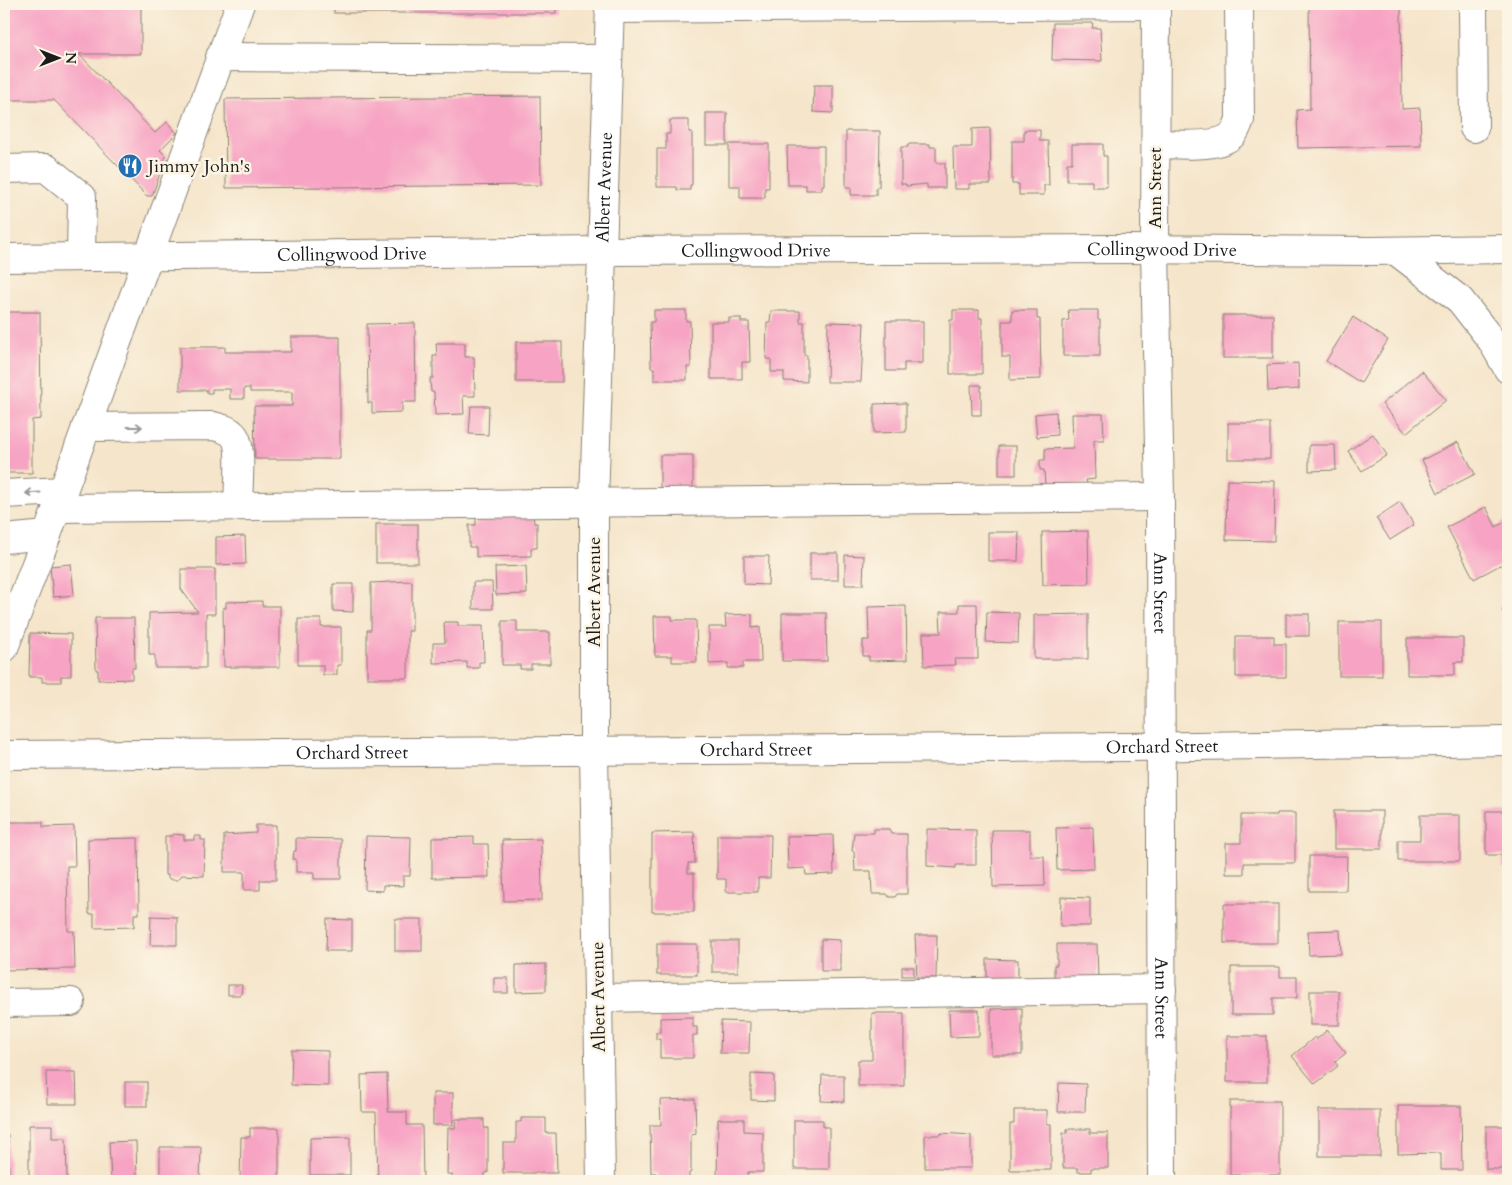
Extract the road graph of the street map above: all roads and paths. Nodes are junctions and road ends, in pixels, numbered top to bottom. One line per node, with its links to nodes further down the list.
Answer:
1 (240, 4): 6 (street)
2 (1156, 4): 5 (street); 9 (street, Ann Street)
3 (1239, 4): 9 (street)
4 (1473, 4): 8 (street)
5 (609, 6): 7 (street, Albert Avenue)
6 (220, 56): 7 (street); 15 (street)
7 (607, 59): 14 (street, Albert Avenue)
8 (1474, 128)
9 (1156, 144): 11 (street, Ann Street)
10 (4, 169): 16 (street)
11 (1155, 249): 13 (street, Collingwood Drive); 14 (street, Collingwood Drive); 21 (street, Ann Street)
12 (1508, 249): 13 (street, Collingwood Drive)
13 (1396, 251): 18 (street)
14 (601, 252): 15 (street, Collingwood Drive); 23 (street, Albert Avenue)
15 (148, 256): 16 (street, Collingwood Drive); 19 (street)
16 (81, 257): 17 (street, Collingwood Drive)
17 (4, 258)
18 (1508, 369)
19 (86, 427): 22 (street); 24 (street, one-way to 24)
20 (4, 494): 22 (street, one-way to 20)
21 (1160, 496): 23 (street); 29 (street, Ann Street)
22 (60, 499): 24 (street); 25 (street)
23 (594, 503): 24 (street); 30 (street, Albert Avenue)
24 (238, 506)
25 (47, 535): 26 (street); 27 (street)
26 (4, 539)
27 (4, 648)
28 (1508, 740): 29 (street, Orchard Street)
29 (1161, 746): 30 (street, Orchard Street); 32 (street, Ann Street)
30 (594, 751): 31 (street, Orchard Street); 33 (street, Albert Avenue)
31 (4, 755)
32 (1162, 989): 33 (street); 37 (street, Ann Street)
33 (598, 998): 36 (street, Albert Avenue)
34 (4, 1002): 35 (street)
35 (71, 1002)
36 (601, 1181)
37 (1162, 1181)

